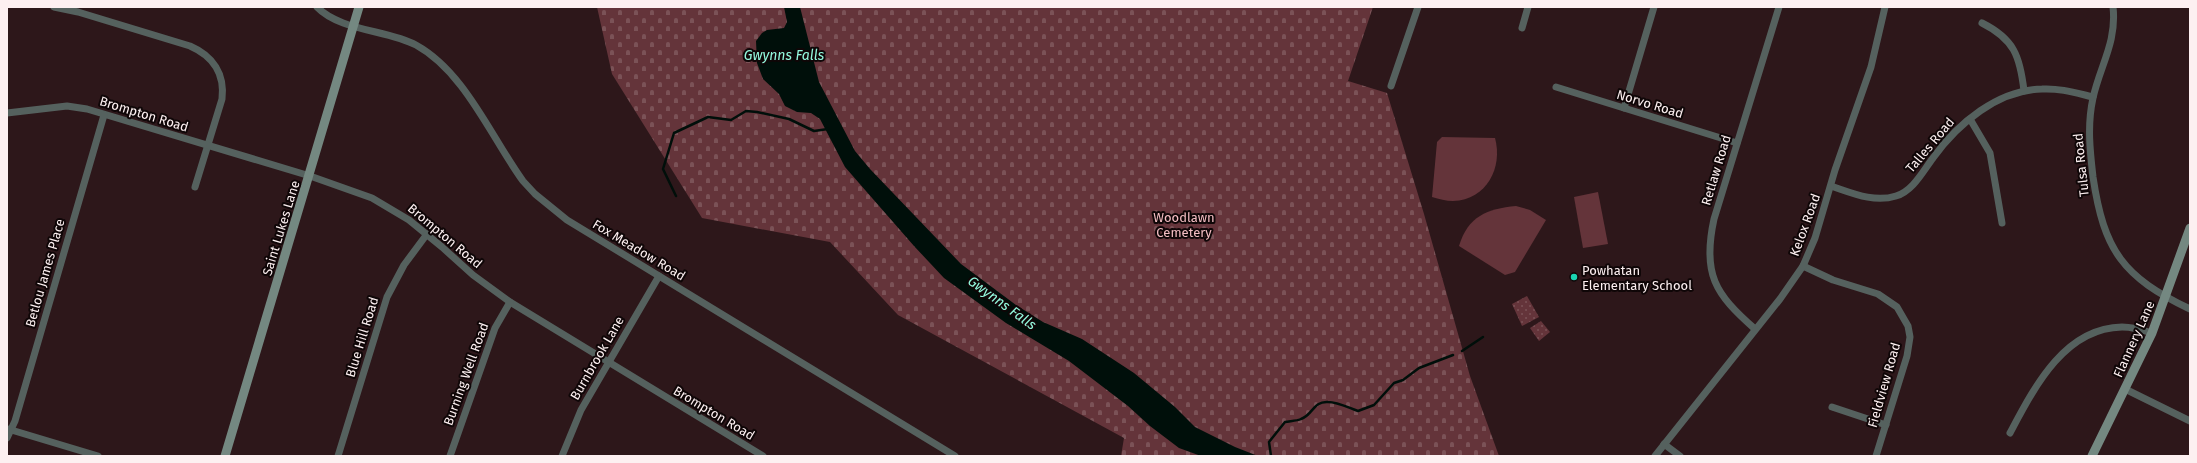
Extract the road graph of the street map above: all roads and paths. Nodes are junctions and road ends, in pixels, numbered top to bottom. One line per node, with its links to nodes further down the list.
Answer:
1 (54, 7): 22 (street)
2 (317, 7): 11 (street, Fox Meadow Road)
3 (359, 7): 11 (street, Saint Lukes Lane)
4 (1418, 7): 13 (street)
5 (1528, 7): 12 (street)
6 (1654, 7): 17 (street)
7 (1779, 7): 21 (street, Retlaw Road)
8 (1885, 7): 24 (street, Kelox Road)
9 (2113, 7): 16 (street, Tulsa Road)
10 (1982, 22): 15 (street)
11 (354, 25): 23 (street, Saint Lukes Lane); 30 (street, Fox Meadow Road)
12 (1522, 28)
13 (1391, 86)
14 (1556, 87): 17 (street, Norvo Road)
15 (2024, 91): 16 (street, Talles Road); 20 (street, Talles Road)
16 (2093, 97): 31 (street, Tulsa Road)
17 (1624, 108): 21 (street, Norvo Road)
18 (7, 113): 19 (street, Brompton Road)
19 (104, 114): 22 (street, Brompton Road); 41 (street, Betlou James Place)
20 (1970, 119): 24 (street, Talles Road); 26 (street)
21 (1737, 143): 34 (street, Retlaw Road)
22 (208, 146): 23 (street, Brompton Road); 25 (street)
23 (310, 176): 28 (street, Brompton Road); 46 (street, Saint Lukes Lane)
24 (1831, 186): 29 (street, Kelox Road)
25 (195, 187)
26 (2002, 223)
27 (2190, 228): 31 (street, Flannery Lane)
28 (427, 234): 32 (street, Brompton Road); 47 (street, Blue Hill Road)
29 (1803, 266): 34 (street, Kelox Road); 40 (street, Fieldview Road)
30 (659, 276): 36 (street, Burnbrook Lane); 51 (street, Fox Meadow Road)
31 (2166, 298): 33 (street, Tulsa Road); 35 (street, Flannery Lane)
32 (510, 302): 36 (street, Brompton Road); 48 (street, Burning Well Road)
33 (2190, 309)
34 (1755, 329): 44 (street, Kelox Road)
35 (2152, 333): 37 (street, Flannery Lane); 42 (street)
36 (607, 362): 49 (street, Burnbrook Lane); 50 (street, Brompton Road)
37 (2125, 389): 39 (street); 55 (street, Flannery Lane)
38 (1832, 407): 40 (street)
39 (2190, 421)
40 (1886, 425): 54 (street, Fieldview Road)
41 (9, 430): 43 (street, Betlou James Place); 45 (street)
42 (2010, 433)
43 (7, 438)
44 (1664, 444): 52 (street, Kelox Road); 53 (street)
45 (98, 456)
46 (225, 456)
47 (338, 456)
48 (450, 456)
49 (562, 456)
50 (762, 456)
51 (955, 456)
52 (1655, 456)
53 (1680, 456)
54 (1876, 456)
55 (2092, 456)

